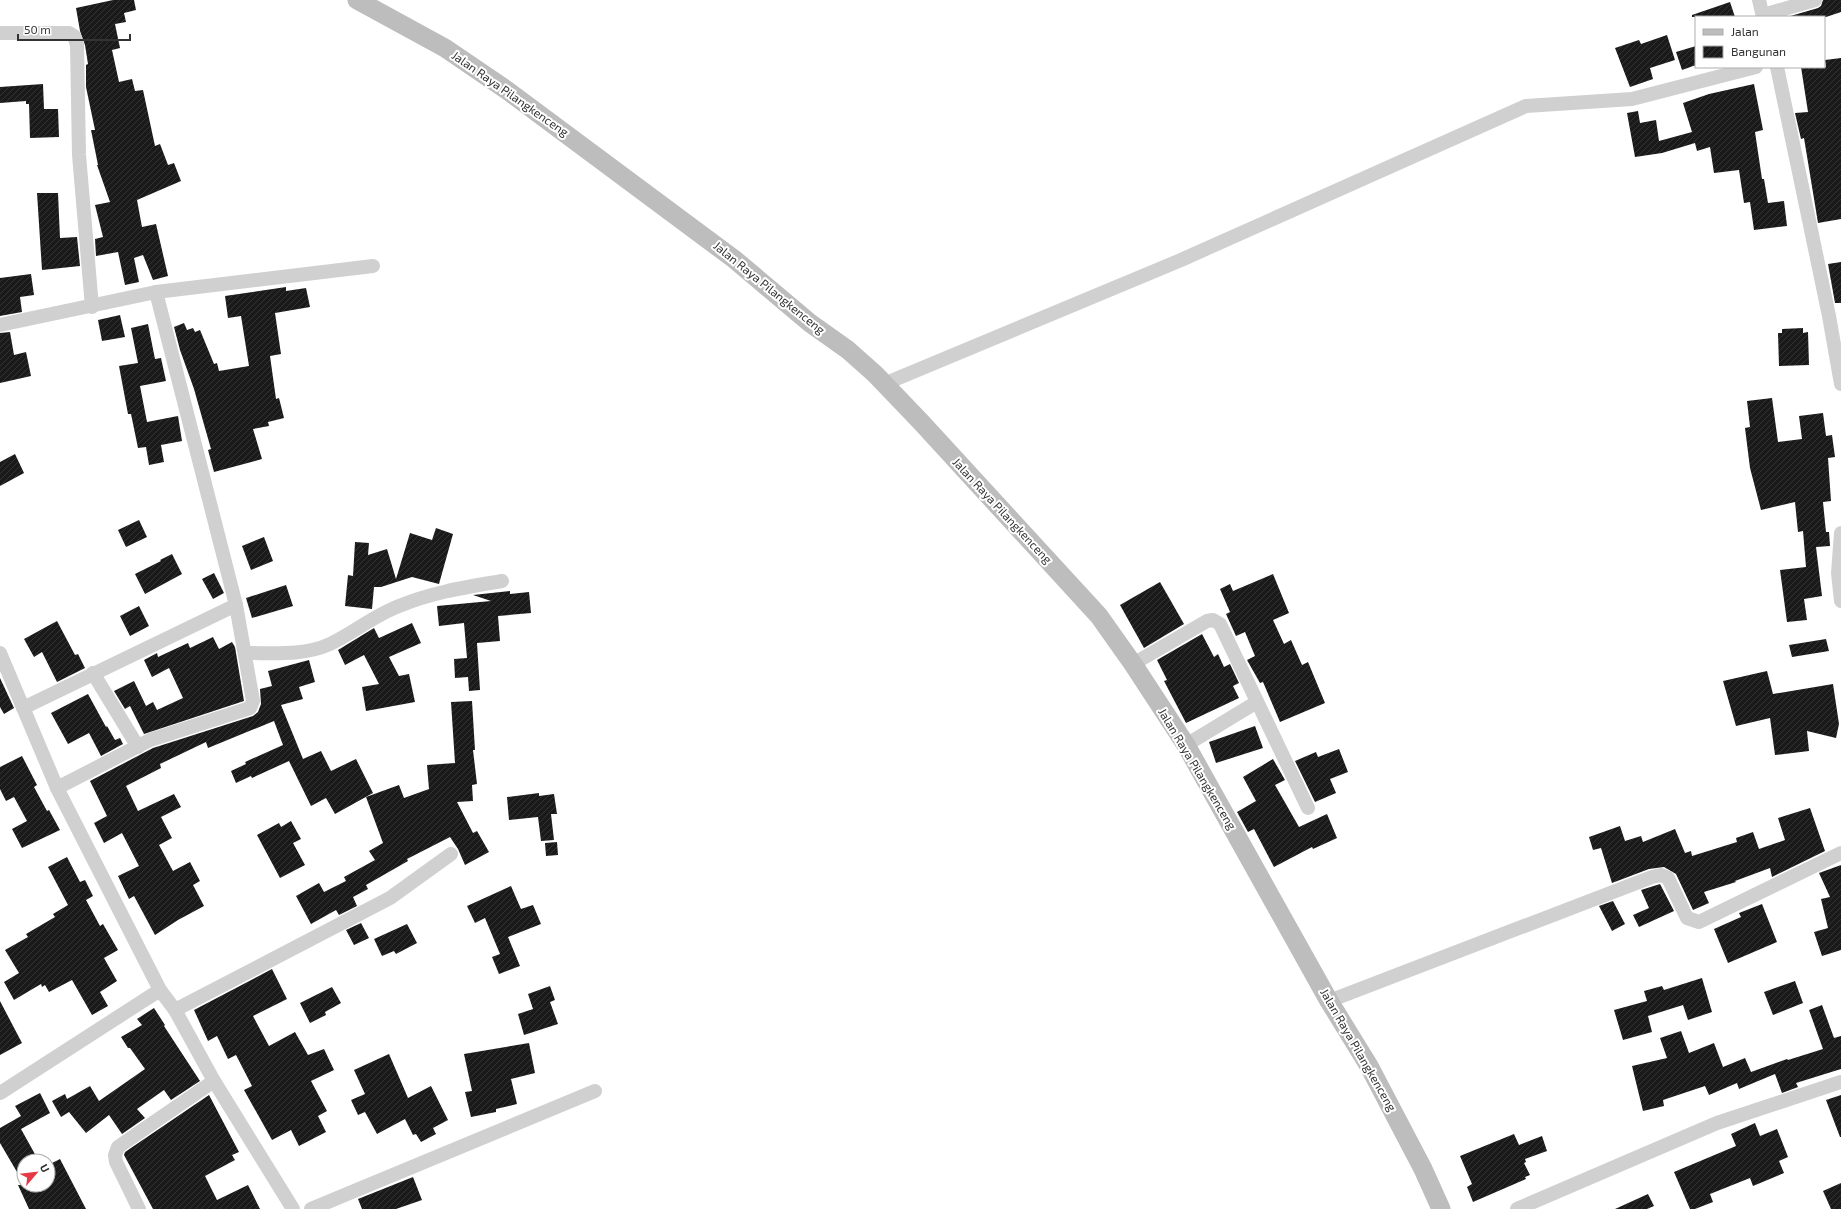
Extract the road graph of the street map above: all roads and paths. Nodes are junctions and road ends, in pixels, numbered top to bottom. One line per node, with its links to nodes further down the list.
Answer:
1 (357, 0): 12 (main road, Jalan Raya Pilangkenceng)
2 (1759, 0): 4 (street)
3 (1815, 0): 4 (street)
4 (1763, 16)
5 (0, 32): 10 (street)
6 (1752, 68): 12 (street)
7 (1777, 68): 13 (street)
8 (372, 266): 9 (street)
9 (156, 292): 10 (street); 17 (street)
10 (92, 307): 11 (street)
11 (0, 325)
12 (884, 384): 20 (main road, Jalan Raya Pilangkenceng)
13 (1841, 384)
14 (1841, 533): 16 (street)
15 (502, 581): 19 (street)
16 (1841, 601)
17 (236, 605): 19 (street); 21 (street)
18 (0, 653): 22 (street)
19 (246, 653): 26 (street)
20 (1133, 664): 23 (street); 25 (main road, Jalan Raya Pilangkenceng)
21 (93, 673): 24 (street); 26 (street)
22 (4, 674): 24 (street)
23 (1257, 702): 25 (street); 28 (street)
24 (24, 708): 27 (street)
25 (1186, 746): 32 (main road, Jalan Raya Pilangkenceng)
26 (138, 747): 27 (street)
27 (57, 788): 31 (street)
28 (1308, 808)
29 (1841, 853): 32 (street)
30 (451, 854): 33 (street)
31 (160, 990): 33 (street); 37 (street)
32 (1329, 1001): 41 (main road, Jalan Raya Pilangkenceng)
33 (175, 1010): 34 (street)
34 (214, 1081): 38 (street); 39 (street)
35 (1841, 1082): 42 (street)
36 (595, 1091): 40 (street)
37 (0, 1093)
38 (139, 1209)
39 (293, 1209)
40 (311, 1209)
41 (1441, 1209)
42 (1517, 1209)

